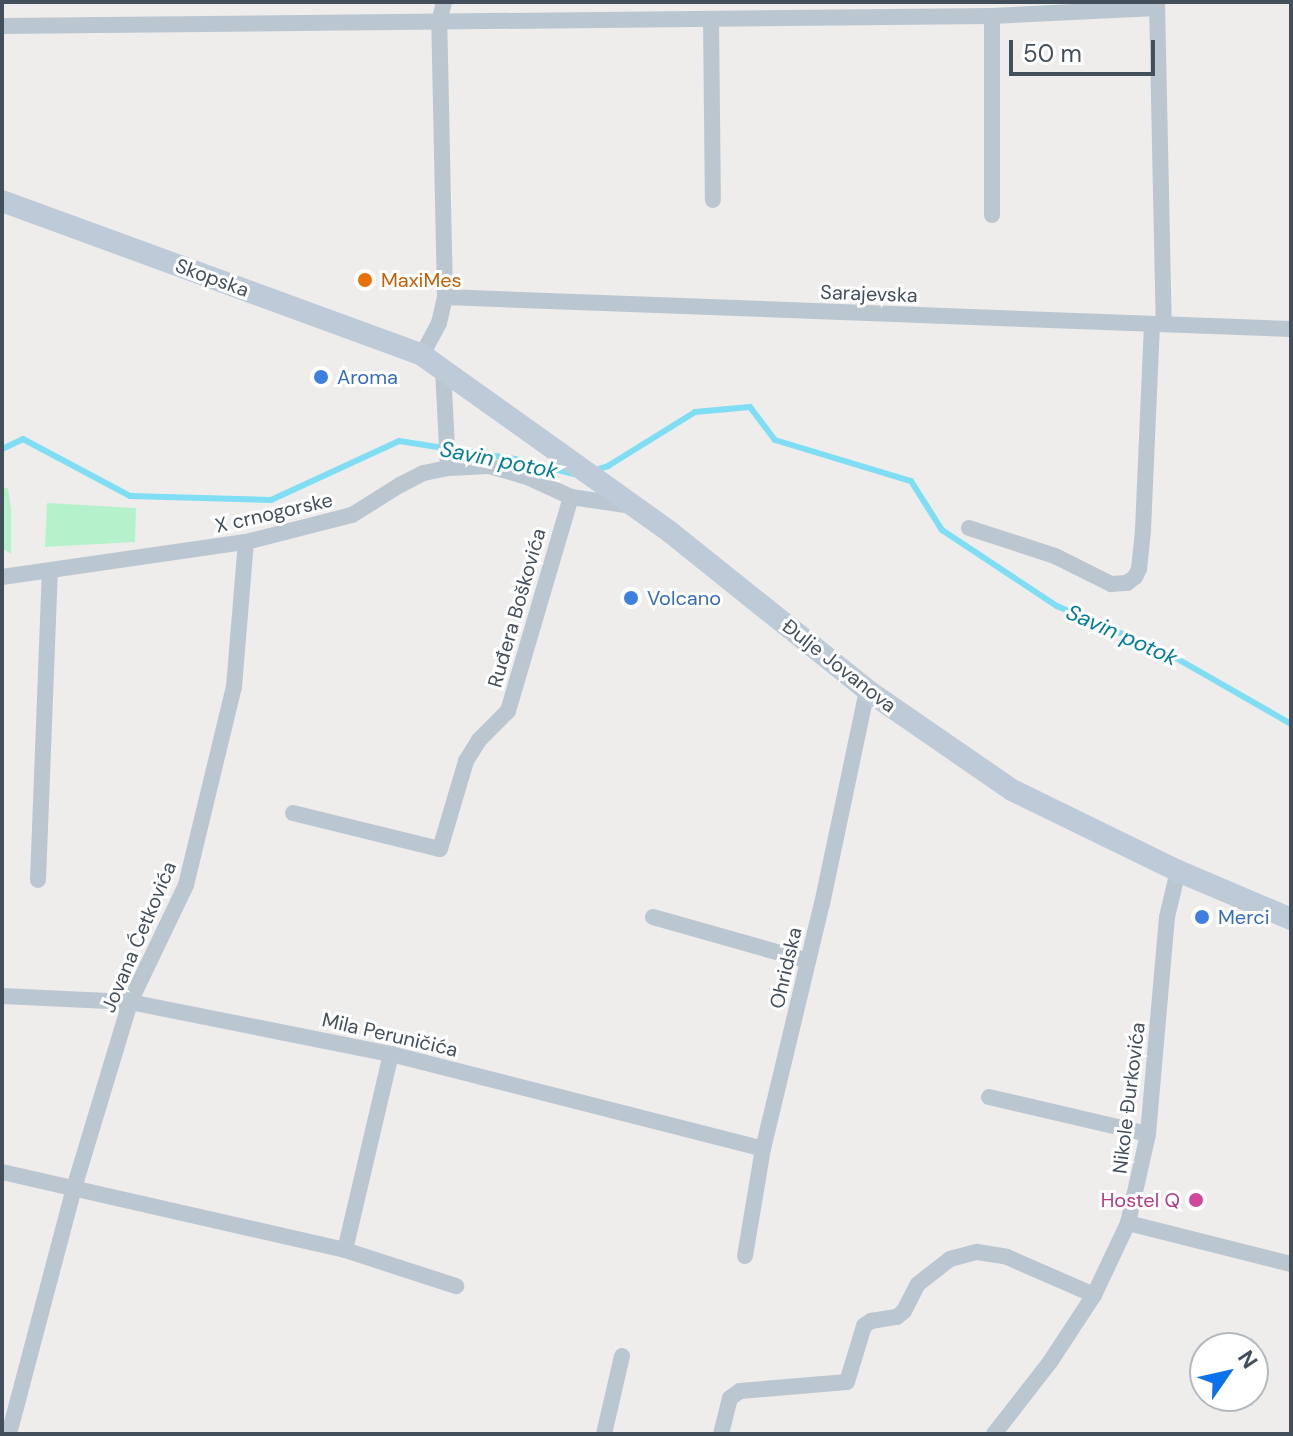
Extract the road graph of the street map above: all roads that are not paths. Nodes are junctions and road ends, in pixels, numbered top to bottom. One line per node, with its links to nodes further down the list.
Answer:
1 (444, 2): 5 (street)
2 (1157, 5): 3 (street); 11 (street)
3 (992, 16): 4 (street); 9 (street)
4 (711, 19): 5 (street); 7 (street)
5 (439, 22): 6 (street); 10 (street)
6 (2, 26)
7 (713, 200)
8 (2, 201): 13 (street, Skopska)
9 (992, 215)
10 (445, 297): 11 (street, Sarajevska); 13 (street)
11 (1158, 324): 12 (street, Sarajevska); 18 (street)
12 (1291, 329)
13 (422, 355): 14 (street, Đulje Jovanova)
14 (443, 369): 15 (street); 17 (street, Đulje Jovanova)
15 (447, 462): 16 (street, X crnogorske); 19 (street, X crnogorske)
16 (571, 497): 17 (street, X crnogorske); 23 (street, Ruđera Boškovića)
17 (633, 506): 22 (street, Đulje Jovanova)
18 (969, 528)
19 (246, 542): 20 (street, X crnogorske); 30 (street, Jovana Ćetkovića)
20 (50, 572): 21 (street, X crnogorske); 25 (street)
21 (2, 577)
22 (867, 690): 24 (street, Đulje Jovanova); 28 (street, Ohridska)
23 (293, 813)
24 (1178, 871): 27 (street, Đulje Jovanova); 33 (street, Nikole Đurkovića)
25 (38, 880)
26 (653, 917): 28 (street)
27 (1291, 919)
28 (808, 961): 34 (street, Ohridska)
29 (2, 996): 30 (street, Mila Peruničića)
30 (130, 1002): 31 (street, Mila Peruničića); 36 (street, Jovana Ćetkovića)
31 (391, 1054): 34 (street, Mila Peruničića); 38 (street)
32 (989, 1097): 33 (street)
33 (1148, 1134): 37 (street, Nikole Đurkovića)
34 (763, 1149): 39 (street, Ohridska)
35 (2, 1172): 36 (street)
36 (74, 1188): 38 (street); 44 (street, Jovana Ćetkovića)
37 (1128, 1223): 40 (street); 42 (street, Nikole Đurkovića)
38 (345, 1250): 41 (street)
39 (745, 1256)
40 (1291, 1264)
41 (456, 1286)
42 (1094, 1295): 46 (street); 47 (street, Nikole Đurkovića)
43 (622, 1356): 45 (street)
44 (9, 1434)
45 (604, 1434)
46 (721, 1434)
47 (994, 1434)

